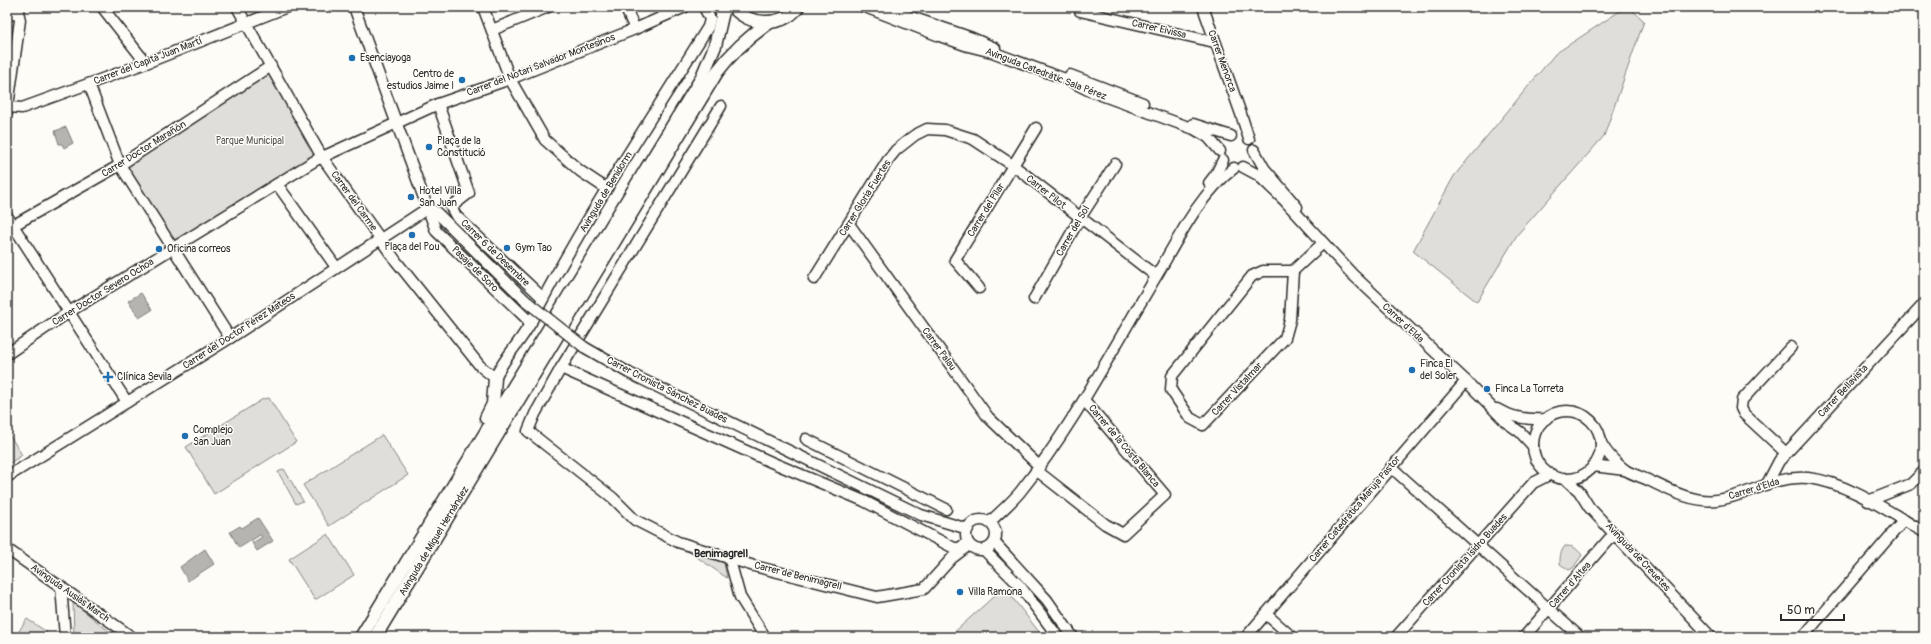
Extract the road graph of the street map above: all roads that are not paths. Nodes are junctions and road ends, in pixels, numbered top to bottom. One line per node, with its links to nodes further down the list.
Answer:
1 (102, 7): 23 (street)
2 (237, 7): 19 (street, Carrer del Carme)
3 (287, 7): 19 (street, Carrer del Capità Juan Martí)
4 (354, 7): 31 (street)
5 (483, 7): 21 (street)
6 (548, 7): 21 (street)
7 (625, 7): 20 (street)
8 (685, 7): 20 (street, Carrer del Notari Salvador Montesinos)
9 (704, 7): 44 (street, Avinguda de Benidorm)
10 (724, 7): 90 (main road)
11 (733, 7): 18 (main road)
12 (798, 7): 18 (main road)
13 (865, 7): 37 (street, Avinguda Catedràtic Sala Pérez)
14 (882, 7): 34 (street, Avinguda Catedràtic Sala Pérez)
15 (1203, 7): 22 (street, Carrer Menorca)
16 (1080, 11): 22 (street, Carrer Eivissa)
17 (13, 14): 28 (street)
18 (770, 22): 110 (main road, Avinguda de Miguel Hernández)
19 (247, 23): 23 (street, Carrer del Capità Juan Martí); 24 (street, Carrer del Carme)
20 (635, 29): 25 (street, Carrer del Notari Salvador Montesinos)
21 (492, 30): 25 (street)
22 (1214, 42): 30 (street, Carrer Menorca)
23 (146, 63): 26 (street, Carrer del Capità Juan Martí)
24 (271, 66): 38 (street, Carrer del Carme); 40 (street, Carrer Doctor Marañón)
25 (510, 79): 27 (street, Carrer del Notari Salvador Montesinos); 44 (street)
26 (88, 84): 28 (street, Carrer del Capità Juan Martí); 40 (street)
27 (438, 104): 31 (street, Carrer del Notari Salvador Montesinos); 58 (street, Carrer 6 de Desembre)
28 (8, 105)
29 (721, 106): 66 (street)
30 (1242, 114): 34 (street); 35 (street, Carrer Menorca)
31 (397, 124): 38 (street, Carrer del Notari Salvador Montesinos); 45 (street)
32 (1036, 128): 41 (street, Carrer del Pilar)
33 (927, 129): 41 (street, Carrer Pilot); 48 (street, Carrer Gloria Fuertes)
34 (1231, 136): 35 (street); 37 (street)
35 (1248, 139): 36 (street)
36 (1254, 150): 42 (street); 51 (street)
37 (1221, 156): 42 (street); 55 (street)
38 (322, 157): 43 (street, Carrer Doctor Severo Ochoa); 50 (street, Carrer del Carme)
39 (1115, 164): 47 (street, Carrer del Sol)
40 (120, 165): 49 (street, Carrer Doctor Marañón); 52 (street)
41 (1014, 166): 47 (street, Carrer Pilot); 57 (street, Carrer del Pilar)
42 (1238, 167): 51 (street); 55 (street)
43 (277, 184): 52 (street, Carrer Doctor Severo Ochoa); 53 (street)
44 (607, 189): 58 (street, Avinguda de Benidorm)
45 (428, 208): 50 (street, Carrer del Doctor Pérez Mateos); 62 (street, Pasaje de Soro); 84 (street, Carrer Cronista Sánchez Buades, bridge)
46 (7, 216): 49 (street)
47 (1080, 218): 55 (street, Carrer Pilot); 59 (street, Carrer del Sol)
48 (849, 224): 56 (street, Carrer Gloria Fuertes); 81 (street, Carrer Palau)
49 (10, 227): 61 (street)
50 (382, 240): 53 (street, Carrer del Doctor Pérez Mateos); 67 (street, Carrer del Carme)
51 (1322, 241): 54 (street); 68 (street, Carrer d'Elda)
52 (174, 248): 61 (street, Carrer Doctor Severo Ochoa); 63 (street)
53 (336, 267): 63 (street, Carrer del Doctor Pérez Mateos)
54 (1293, 271): 54 (street, Carrer Vistalmar)
55 (1153, 274): 69 (street)
56 (814, 279)
57 (979, 288)
58 (543, 298): 62 (street, Avinguda de Benidorm)
59 (1034, 299)
60 (1924, 304): 76 (street, Carrer Bellavista)
61 (69, 312): 65 (street, Carrer Doctor Severo Ochoa); 70 (street)
62 (529, 325): 67 (street, Avinguda de Benidorm)
63 (230, 338): 70 (street, Carrer del Doctor Pérez Mateos)
64 (1791, 347): 76 (street)
65 (7, 354)
66 (561, 368): 99 (street, Carrer Cronista Sánchez Buades); 103 (street, Carrer de Benimagrell)
67 (495, 378): 90 (main road)
68 (1466, 381): 71 (street, Carrer d'Elda); 80 (street, Carrer Catedràtica Maruja Pastor)
69 (1084, 400): 81 (street); 81 (street, Carrer de la Costa Blanca)
70 (127, 402): 86 (street, Carrer del Doctor Pérez Mateos)
71 (1489, 404): 72 (street, Carrer d'Elda); 75 (street, Carrer d'Elda)
72 (1546, 418): 74 (street); 75 (street)
73 (806, 439): 77 (street)
74 (1601, 443): 79 (street); 82 (street, Carrer d'Elda)
75 (1533, 446): 78 (street)
76 (1786, 453): 89 (street, Carrer Bellavista)
77 (839, 456): 84 (street); 92 (street)
78 (1539, 463): 85 (street); 88 (street, Carrer Cronista Isidro Buades)
79 (1593, 466): 82 (street, Carrer d'Elda); 87 (street)
80 (1391, 467): 100 (street); 106 (street, Carrer Catedràtica Maruja Pastor)
81 (1037, 468): 94 (street)
82 (1625, 470): 89 (street, Carrer d'Elda)
83 (1924, 471): 91 (street)
84 (832, 472): 95 (street, Carrer Cronista Sánchez Buades)
85 (1551, 474): 87 (street); 88 (street, Carrer Cronista Isidro Buades)
86 (7, 477)
87 (1564, 478): 97 (street, Avinguda de Creuetes)
88 (1533, 482): 100 (street, Carrer Cronista Isidro Buades)
89 (1768, 482): 91 (street, Carrer d'Elda)
90 (451, 487): 109 (main road, Avinguda de Miguel Hernández)
91 (1868, 501): 93 (street, Carrer d'Elda)
92 (946, 509)
93 (1904, 520): 96 (street, Carrer d'Elda); 120 (street)
94 (990, 522): 95 (street); 98 (street)
95 (968, 529): 99 (street)
96 (1924, 532)
97 (1617, 535): 105 (street, Carrer d'Altea); 119 (street, Avinguda de Creuetes)
98 (995, 543): 102 (street); 113 (street)
99 (969, 544): 102 (street); 103 (street, Carrer de Benimagrell)
100 (1478, 545): 105 (street); 116 (street, Carrer Cronista Isidro Buades)
101 (7, 549): 104 (street, Avinguda Ausiàs March)
102 (984, 550): 112 (street)
103 (729, 557): 111 (street)
104 (61, 586): 107 (street); 108 (street, Avinguda Ausiàs March)
105 (1549, 609): 117 (street, Carrer d'Altea); 118 (street)
106 (1266, 614): 114 (street, Carrer Catedràtica Maruja Pastor); 115 (street)
107 (65, 637)
108 (132, 637)
109 (361, 637)
110 (375, 637)
111 (765, 637)
112 (1058, 637)
113 (1073, 637)
114 (1246, 637)
115 (1292, 637)
116 (1396, 637)
117 (1524, 637)
118 (1580, 637)
119 (1711, 637)
120 (1803, 637)

